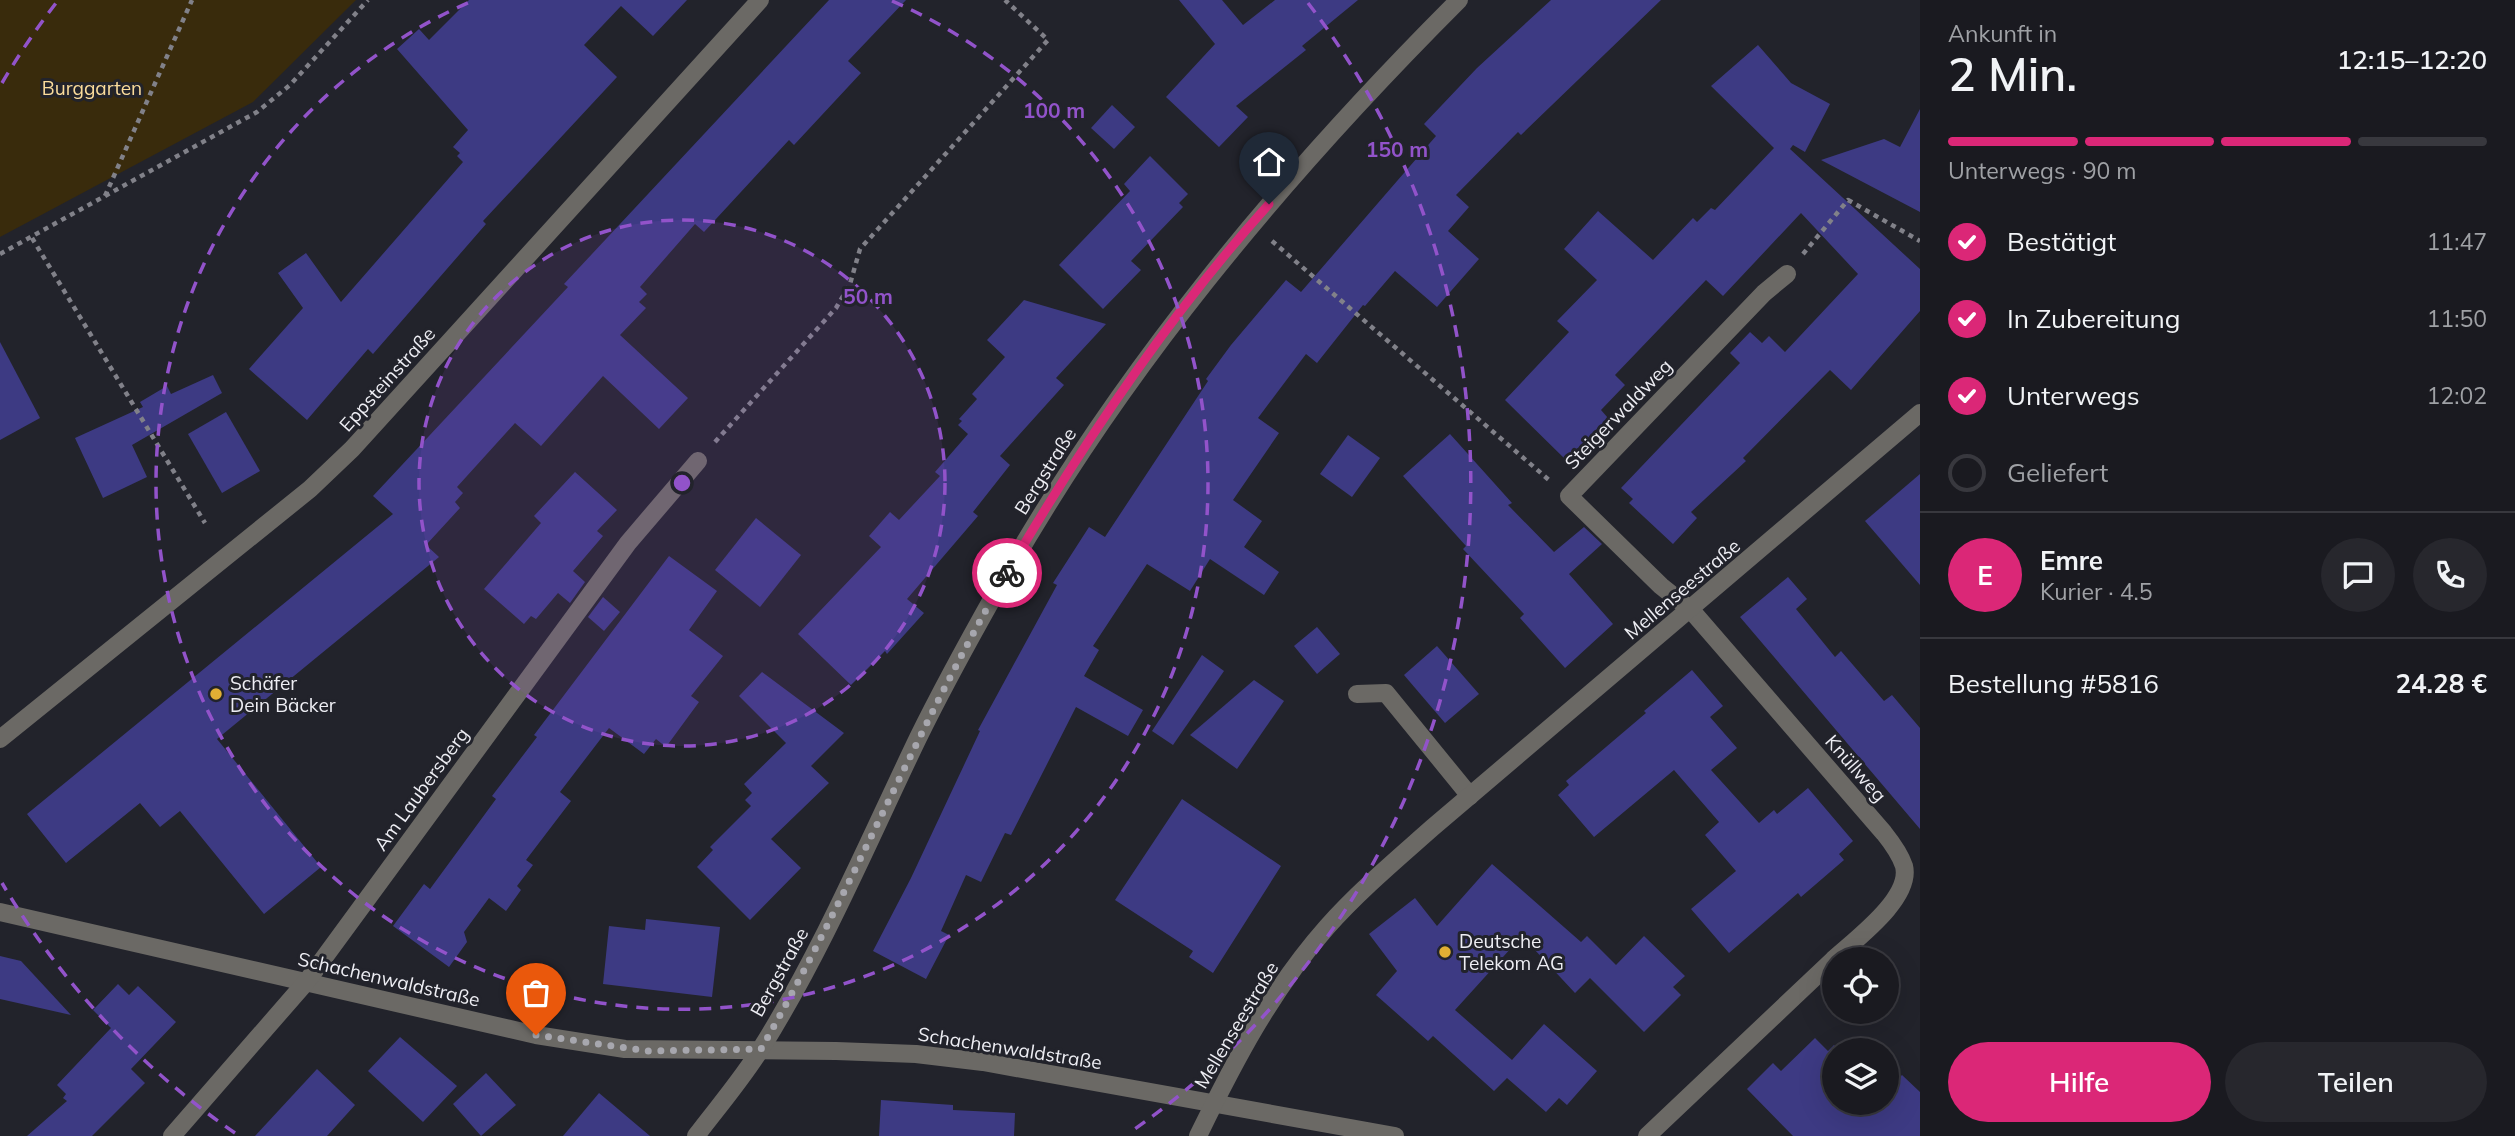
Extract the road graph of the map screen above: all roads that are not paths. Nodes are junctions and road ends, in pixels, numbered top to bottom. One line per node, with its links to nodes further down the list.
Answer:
1 (760, 0): 8 (street, Eppsteinstraße)
2 (1459, 0): 14 (street, Bergstraße)
3 (1787, 274): 6 (street, Steigerwaldweg)
4 (1920, 413): 6 (street, Mellenseestraße)
5 (698, 461): 13 (street, Am Laubersberg)
6 (1691, 610): 9 (street, Mellenseestraße); 11 (street, Knüllweg)
7 (1357, 694): 9 (street)
8 (0, 739)
9 (1470, 796): 15 (street, Mellenseestraße)
10 (0, 912): 13 (street, Schachenwaldstraße)
11 (1847, 947)
12 (1822, 970): 20 (street, Knüllweg)
13 (307, 981): 14 (street, Schachenwaldstraße); 16 (street, Am Laubersberg)
14 (761, 1049): 15 (street, Schachenwaldstraße); 17 (street, Bergstraße)
15 (1213, 1104): 18 (street, Mellenseestraße); 19 (street, Schachenwaldstraße)
16 (172, 1136)
17 (696, 1136)
18 (1198, 1136)
19 (1395, 1136)
20 (1647, 1136)

